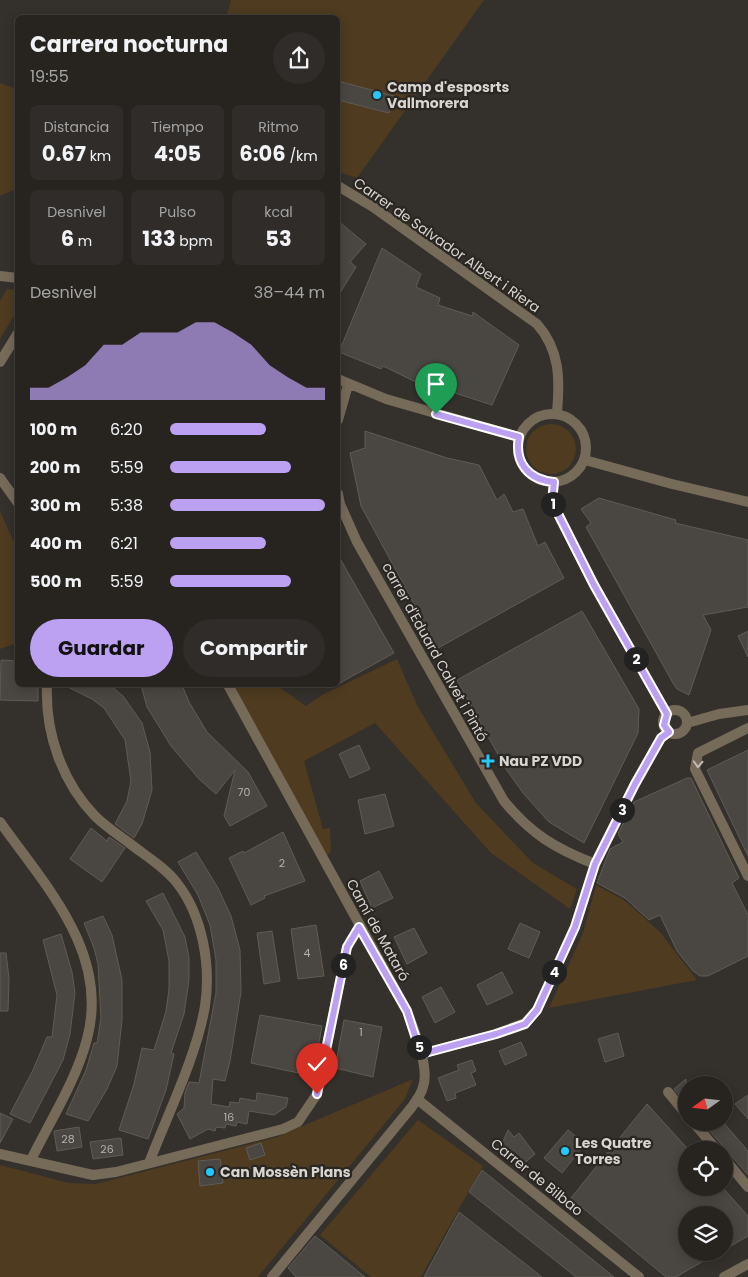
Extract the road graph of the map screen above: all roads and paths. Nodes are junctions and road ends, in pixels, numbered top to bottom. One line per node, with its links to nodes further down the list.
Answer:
1 (340, 187): 9 (street, Carrer de Salvador Albert i Riera)
2 (15, 278): 3 (street)
3 (1, 279)
4 (15, 337): 5 (street)
5 (0, 362)
6 (340, 380): 7 (street)
7 (348, 385): 8 (street); 10 (street)
8 (340, 413)
9 (556, 413): 10 (street); 11 (street)
10 (519, 437): 13 (street)
11 (584, 460): 13 (street); 15 (street)
12 (0, 478): 14 (street)
13 (554, 482): 20 (street)
14 (15, 499)
15 (748, 502)
16 (340, 504): 25 (street, carrer d'Eduard Calvet i Pintó)
17 (47, 687): 36 (street)
18 (229, 687): 27 (street, Camí de Mataró)
19 (748, 710): 21 (street)
20 (667, 714): 21 (street); 23 (street)
21 (687, 723): 23 (street)
22 (748, 728): 26 (street, one-way to 26)
23 (669, 732): 25 (street)
24 (0, 822): 35 (street)
25 (595, 864): 28 (street)
26 (748, 876)
27 (359, 927): 28 (street, Camí de Mataró); 36 (street)
28 (421, 1054): 30 (street, Camí de Mataró)
29 (668, 1092): 31 (street)
30 (417, 1099): 40 (street, Camí de Mataró); 41 (street, Carrer de Bilbao)
31 (678, 1104)
32 (701, 1131): 33 (street)
33 (710, 1141)
34 (0, 1154): 35 (street)
35 (31, 1160): 36 (street)
36 (149, 1163)
37 (733, 1168): 38 (street)
38 (748, 1186)
39 (748, 1264): 42 (street)
40 (272, 1277)
41 (639, 1277)
42 (724, 1277)

